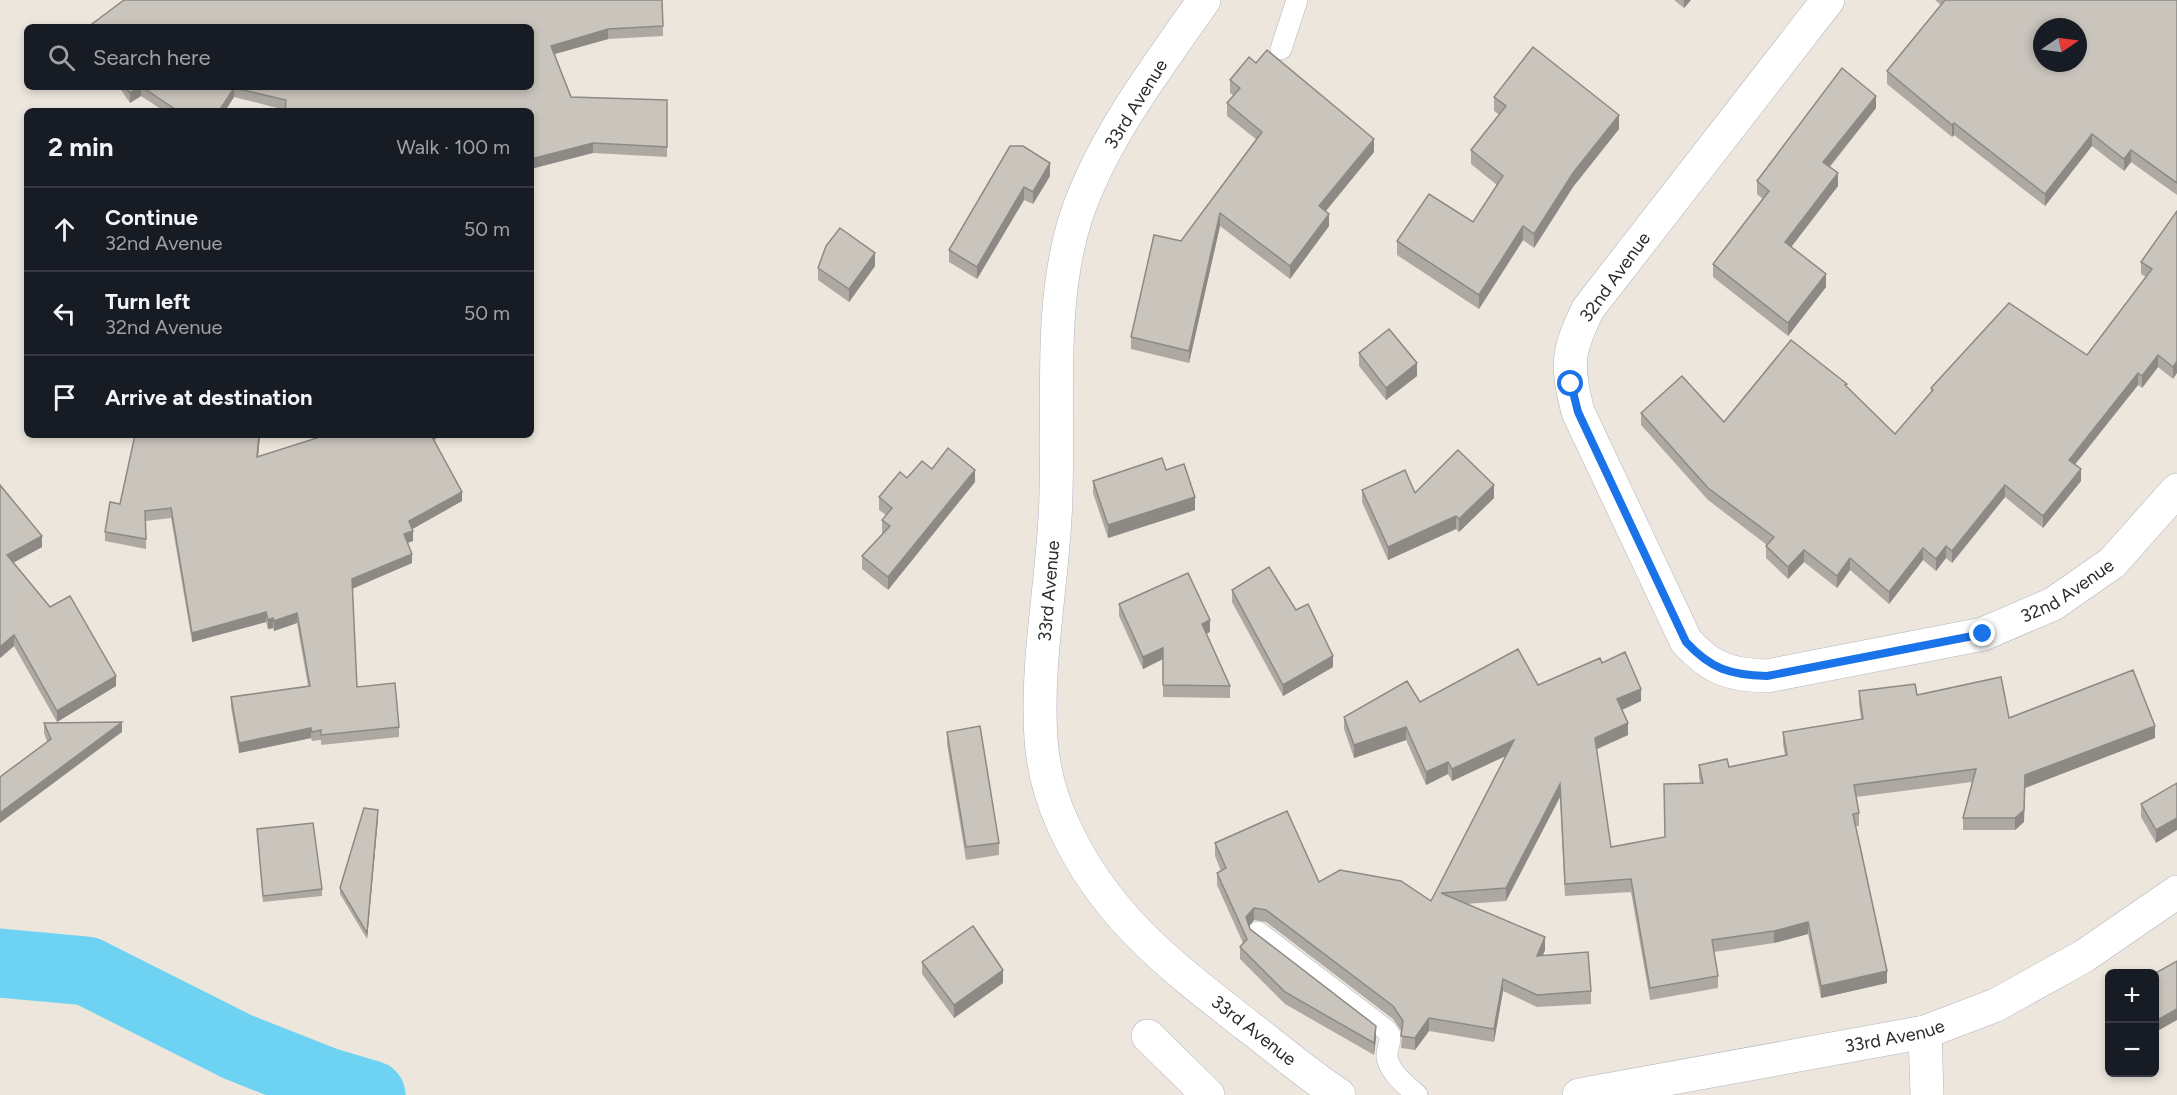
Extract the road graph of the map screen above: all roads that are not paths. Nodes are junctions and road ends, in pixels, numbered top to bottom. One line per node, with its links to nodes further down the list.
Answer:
1 (1204, 0): 11 (street, 33rd Avenue)
2 (1297, 0): 4 (lane)
3 (1828, 0): 5 (street, 32nd Avenue)
4 (1281, 49)
5 (2177, 489)
6 (2177, 892): 8 (street, 33rd Avenue)
7 (1258, 932): 12 (lane)
8 (1925, 1032): 13 (street, 33rd Avenue); 14 (street)
9 (1148, 1036): 10 (street)
10 (1208, 1095)
11 (1338, 1095)
12 (1417, 1095)
13 (1580, 1095)
14 (1927, 1095)

